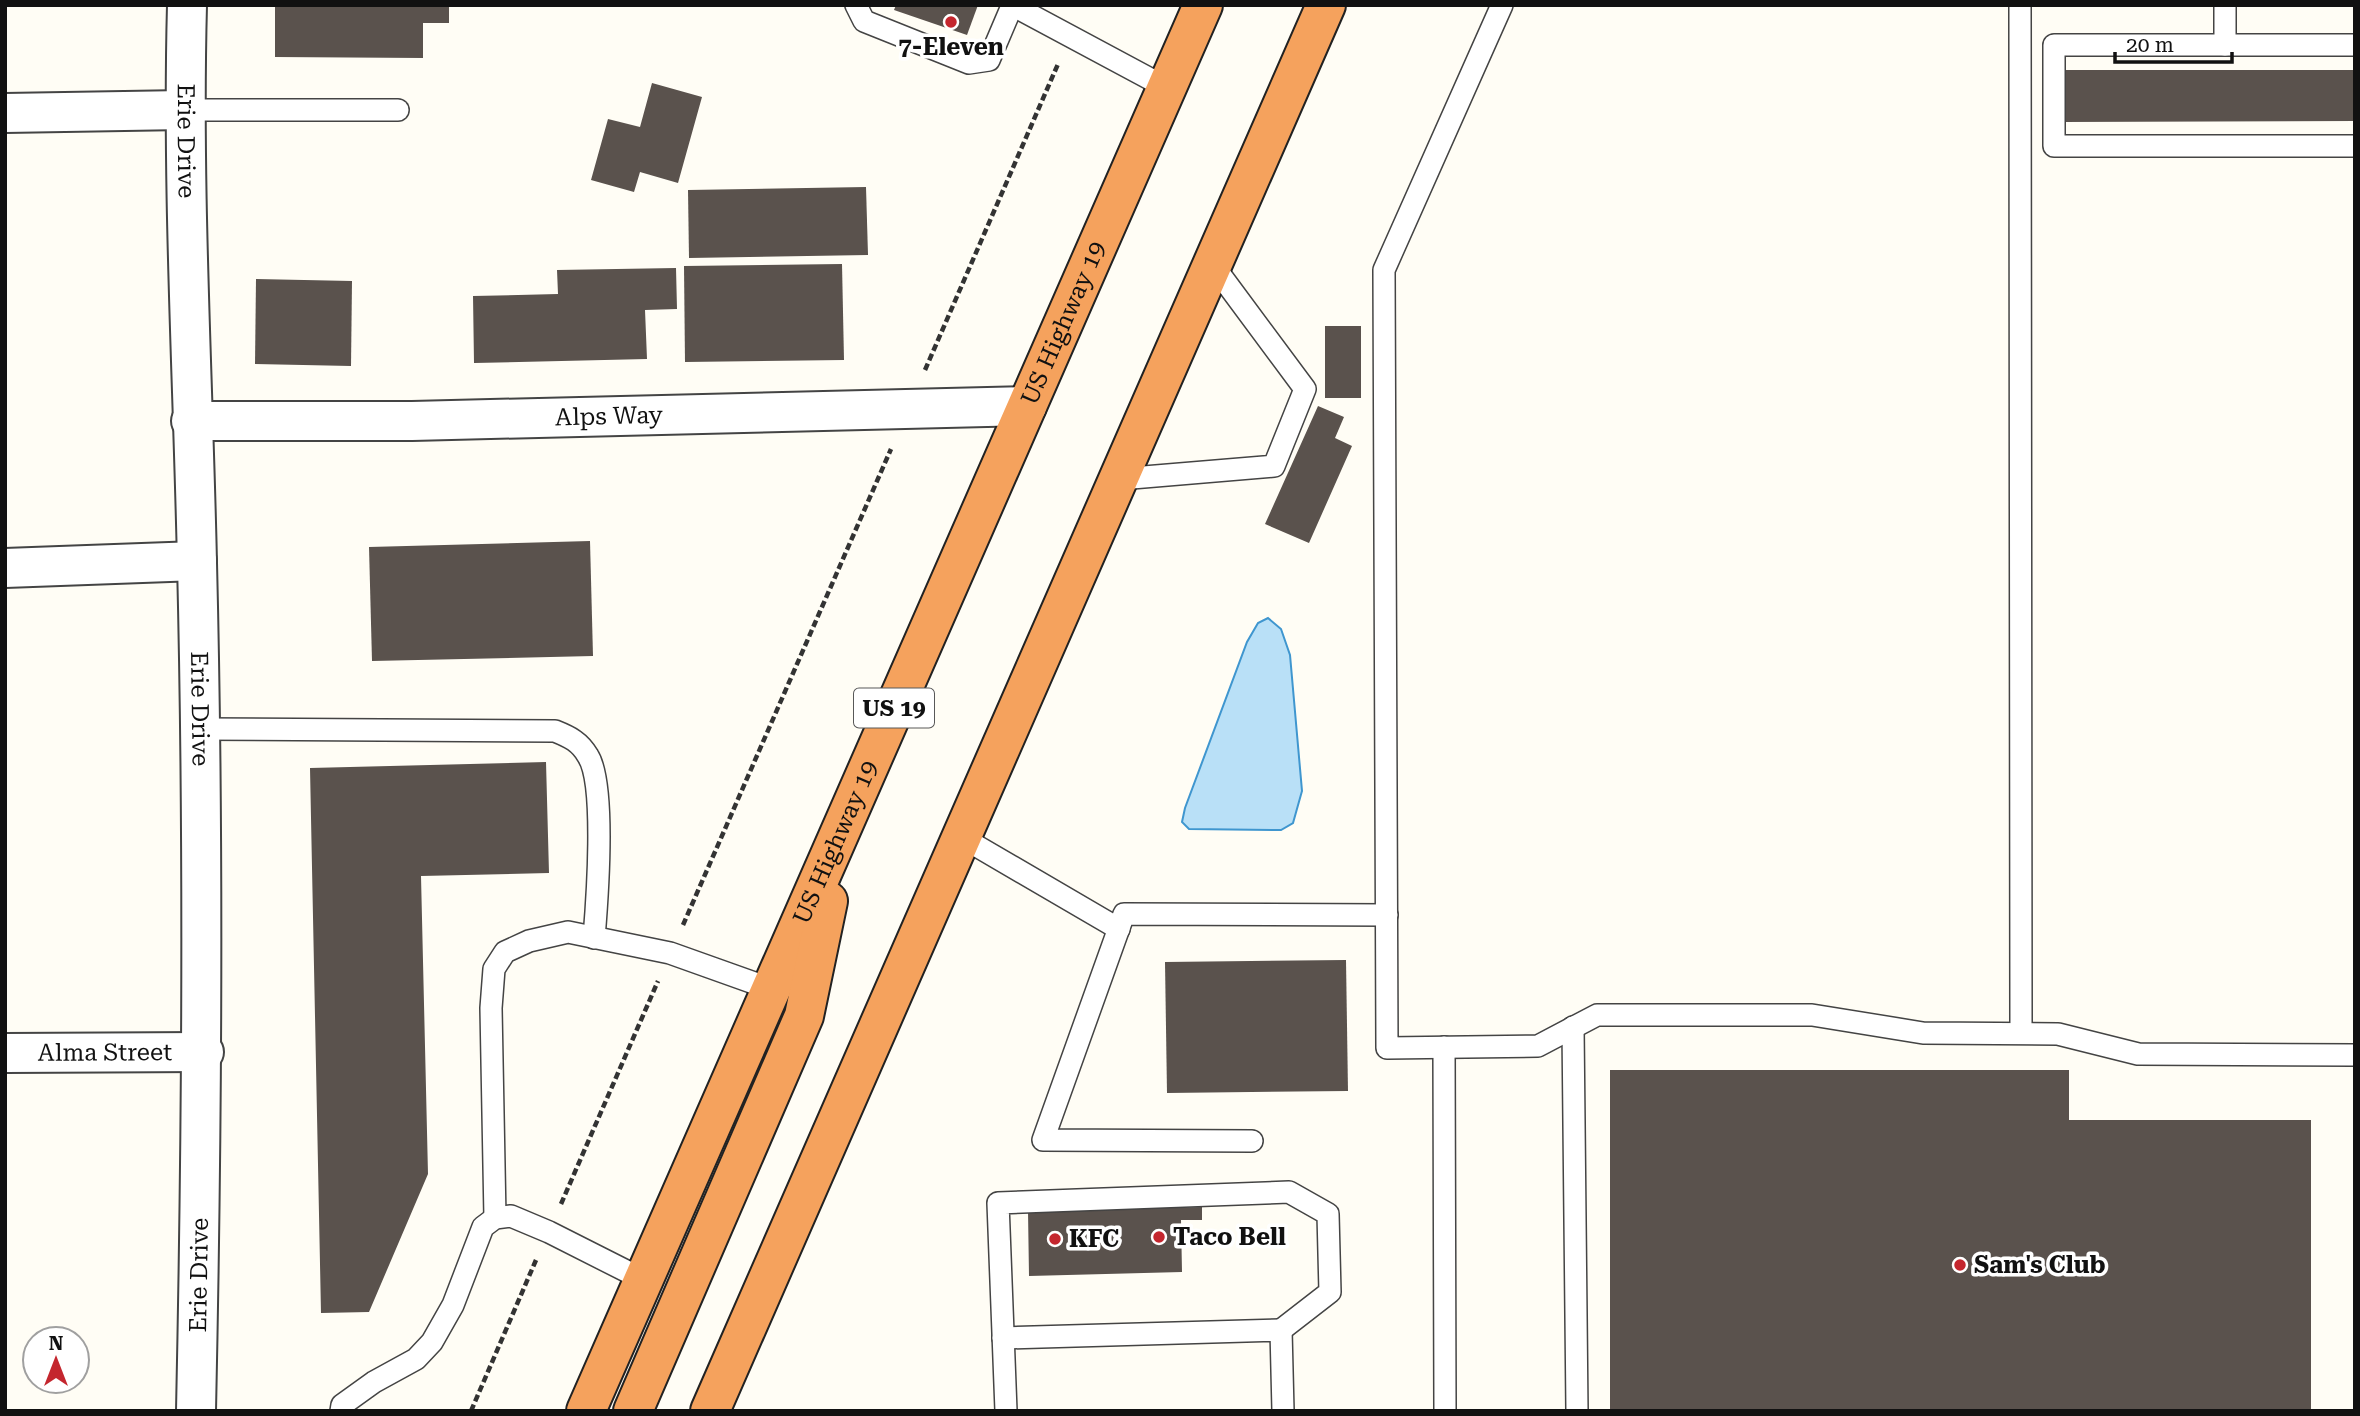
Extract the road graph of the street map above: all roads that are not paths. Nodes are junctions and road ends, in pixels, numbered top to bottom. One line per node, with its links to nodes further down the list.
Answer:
1 (187, 5): 12 (street, Erie Drive)
2 (856, 5): 8 (lane)
3 (1203, 5): 11 (highway, US Highway 19 / US 19)
4 (1326, 5): 16 (highway)
5 (1502, 5): 25 (lane)
6 (2020, 5): 30 (lane)
7 (2225, 5): 9 (lane)
8 (1012, 6): 11 (lane)
9 (2225, 45): 10 (lane); 15 (lane)
10 (2355, 45)
11 (1167, 89): 17 (highway, US Highway 19 / US 19)
12 (184, 110): 13 (lane); 14 (street); 18 (street, Erie Drive)
13 (398, 110)
14 (5, 113)
15 (2355, 146)
16 (1213, 265): 19 (highway); 19 (lane)
17 (1027, 406): 18 (street, Alps Way); 23 (highway, US Highway 19 / US 19)
18 (191, 421): 20 (street, Erie Drive)
19 (1120, 480): 24 (highway)
20 (197, 561): 21 (street); 22 (street, Erie Drive)
21 (5, 568)
22 (200, 729): 27 (lane); 32 (street, Erie Drive)
23 (845, 820): 28 (highway, US Highway 19 / US 19); 43 (highway)
24 (963, 838): 26 (lane); 44 (highway)
25 (1387, 915): 26 (lane); 31 (lane)
26 (1119, 929): 35 (lane)
27 (594, 938): 28 (lane); 36 (lane)
28 (771, 989): 37 (highway, US Highway 19 / US 19)
29 (1573, 1027): 30 (lane); 31 (lane); 48 (lane)
30 (2021, 1033): 34 (lane)
31 (1444, 1047): 47 (lane)
32 (204, 1052): 33 (street, Alma Street); 40 (street, Erie Drive)
33 (5, 1054)
34 (2355, 1055)
35 (1252, 1141)
36 (495, 1218): 37 (lane); 41 (lane)
37 (644, 1280): 42 (highway, US Highway 19 / US 19)
38 (1281, 1330): 39 (lane); 39 (lane); 46 (lane)
39 (1003, 1338): 45 (lane)
40 (197, 1411)
41 (341, 1411)
42 (586, 1411)
43 (633, 1411)
44 (710, 1411)
45 (1006, 1411)
46 (1283, 1411)
47 (1445, 1411)
48 (1577, 1411)

